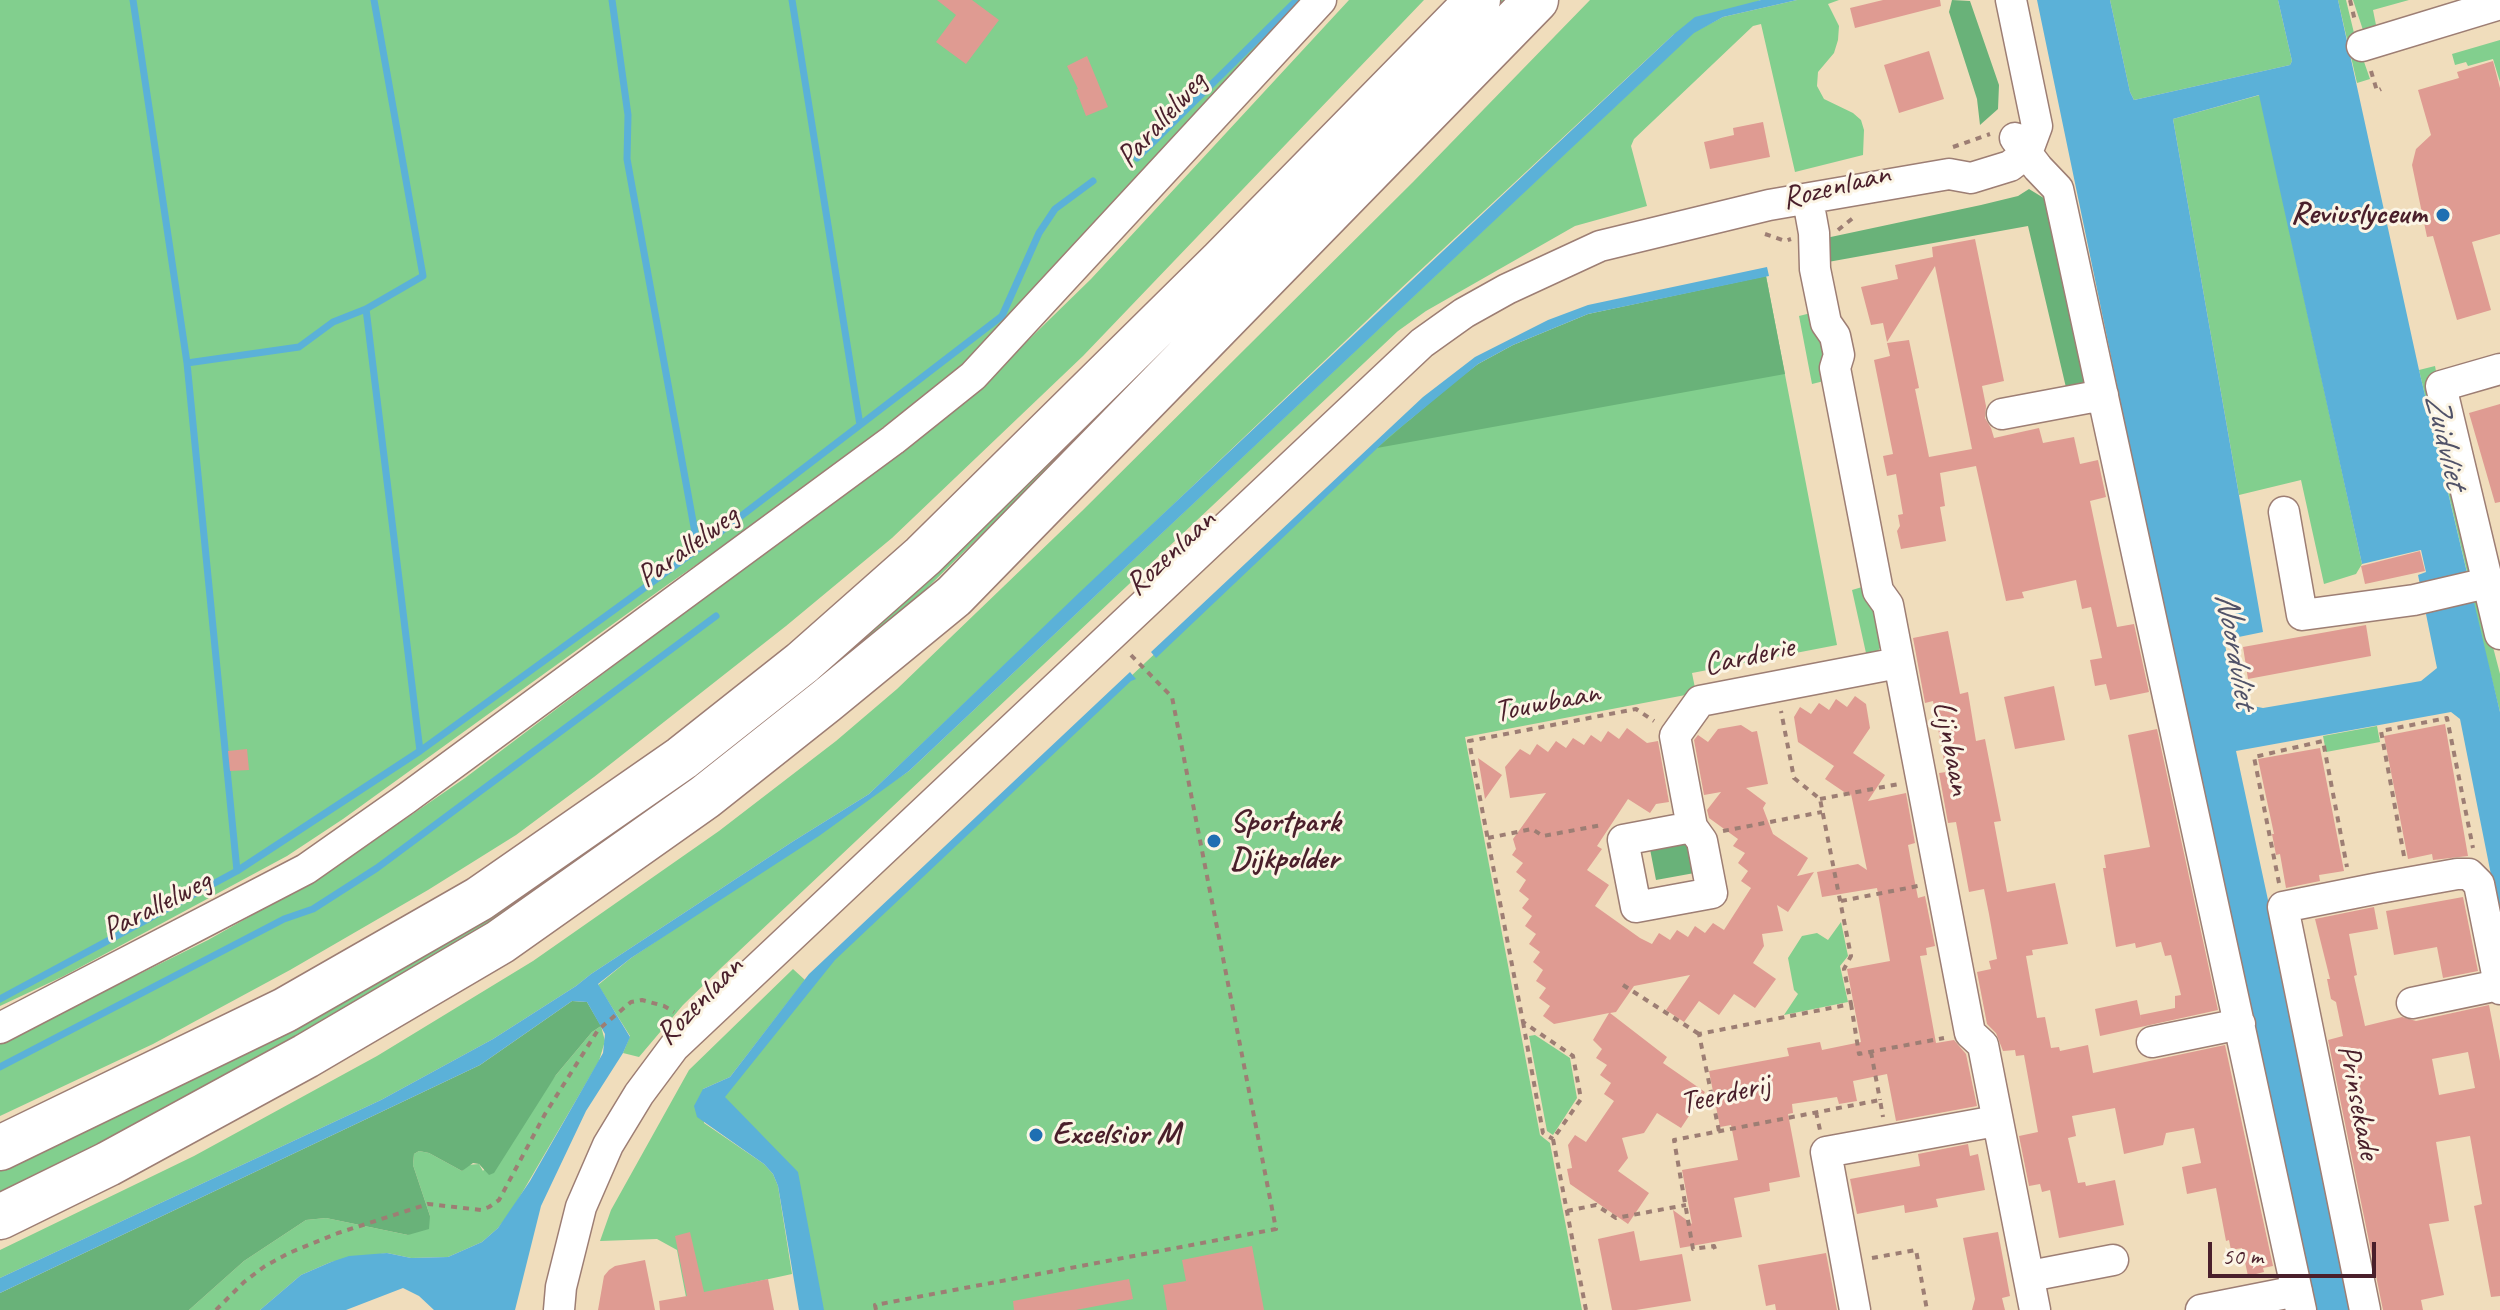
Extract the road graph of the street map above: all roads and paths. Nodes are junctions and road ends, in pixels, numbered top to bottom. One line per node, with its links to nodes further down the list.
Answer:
1 (1321, 0): 41 (street, Parallelweg)
2 (1478, 0): 51 (highway)
3 (1536, 0): 54 (highway)
4 (2011, 0): 7 (street)
5 (2500, 4): 6 (street)
6 (2362, 46)
7 (2020, 144): 8 (street, Rozenlaan); 13 (street)
8 (1808, 200): 11 (street, Lijnbaan); 61 (street, Rozenlaan)
9 (1861, 213): 11 (path, Rozenlaan)
10 (1759, 232): 11 (path, Rozenlaan)
11 (1814, 233): 18 (street, Lijnbaan)
12 (2500, 369): 16 (street)
13 (2103, 395): 14 (street); 40 (street)
14 (2002, 414)
15 (2284, 512): 16 (street)
16 (2490, 570): 17 (street)
17 (2500, 634)
18 (1898, 663): 20 (street, Carderie); 22 (street, Lijnbaan)
19 (1141, 666): 62 (path)
20 (1776, 687): 21 (street, Carderie); 23 (path)
21 (1675, 736): 25 (street); 26 (path, Touwbaan)
22 (1921, 780): 23 (path); 29 (street, Lijnbaan)
23 (1820, 799): 24 (path)
24 (1822, 812): 25 (path); 32 (path)
25 (1695, 831): 27 (street); 27 (street)
26 (1488, 838): 27 (path); 39 (path, Touwbaan)
27 (1623, 840)
28 (2472, 877): 30 (street); 30 (path); 35 (street)
29 (1940, 882): 32 (path); 42 (street, Lijnbaan)
30 (2409, 882): 31 (street)
31 (2352, 893): 33 (street); 33 (path)
32 (1840, 901): 37 (path)
33 (2283, 907): 68 (street, Prinsekade)
34 (1623, 985): 43 (path)
35 (2500, 987): 36 (street)
36 (2412, 1003)
37 (1851, 1004): 43 (path); 45 (path)
38 (678, 1015): 60 (path)
39 (1523, 1022): 49 (path, Touwbaan); 49 (path)
40 (2240, 1024): 44 (street); 59 (street)
41 (0, 1028)
42 (1970, 1033): 45 (path); 47 (street, Lijnbaan)
43 (1699, 1034): 48 (path)
44 (2152, 1042)
45 (1871, 1052): 46 (path)
46 (1880, 1100): 48 (path, Teerderij); 50 (path)
47 (1996, 1121): 50 (street); 58 (street, Lijnbaan)
48 (1719, 1131): 52 (path, Teerderij)
49 (1553, 1139): 53 (path, Touwbaan)
50 (1887, 1140): 57 (street)
51 (0, 1148)
52 (1686, 1205): 53 (path); 55 (path, Teerderij)
53 (1567, 1211): 63 (path, Touwbaan)
54 (0, 1217)
55 (1715, 1249)
56 (2113, 1260): 58 (street)
57 (1846, 1263): 64 (street); 65 (path)
58 (2030, 1276): 66 (street, Lijnbaan)
59 (2299, 1300): 67 (street)
60 (216, 1310)
61 (559, 1310)
62 (876, 1310)
63 (1586, 1310)
64 (1855, 1310)
65 (1927, 1310)
66 (2035, 1310)
67 (2201, 1310)
68 (2365, 1310)

